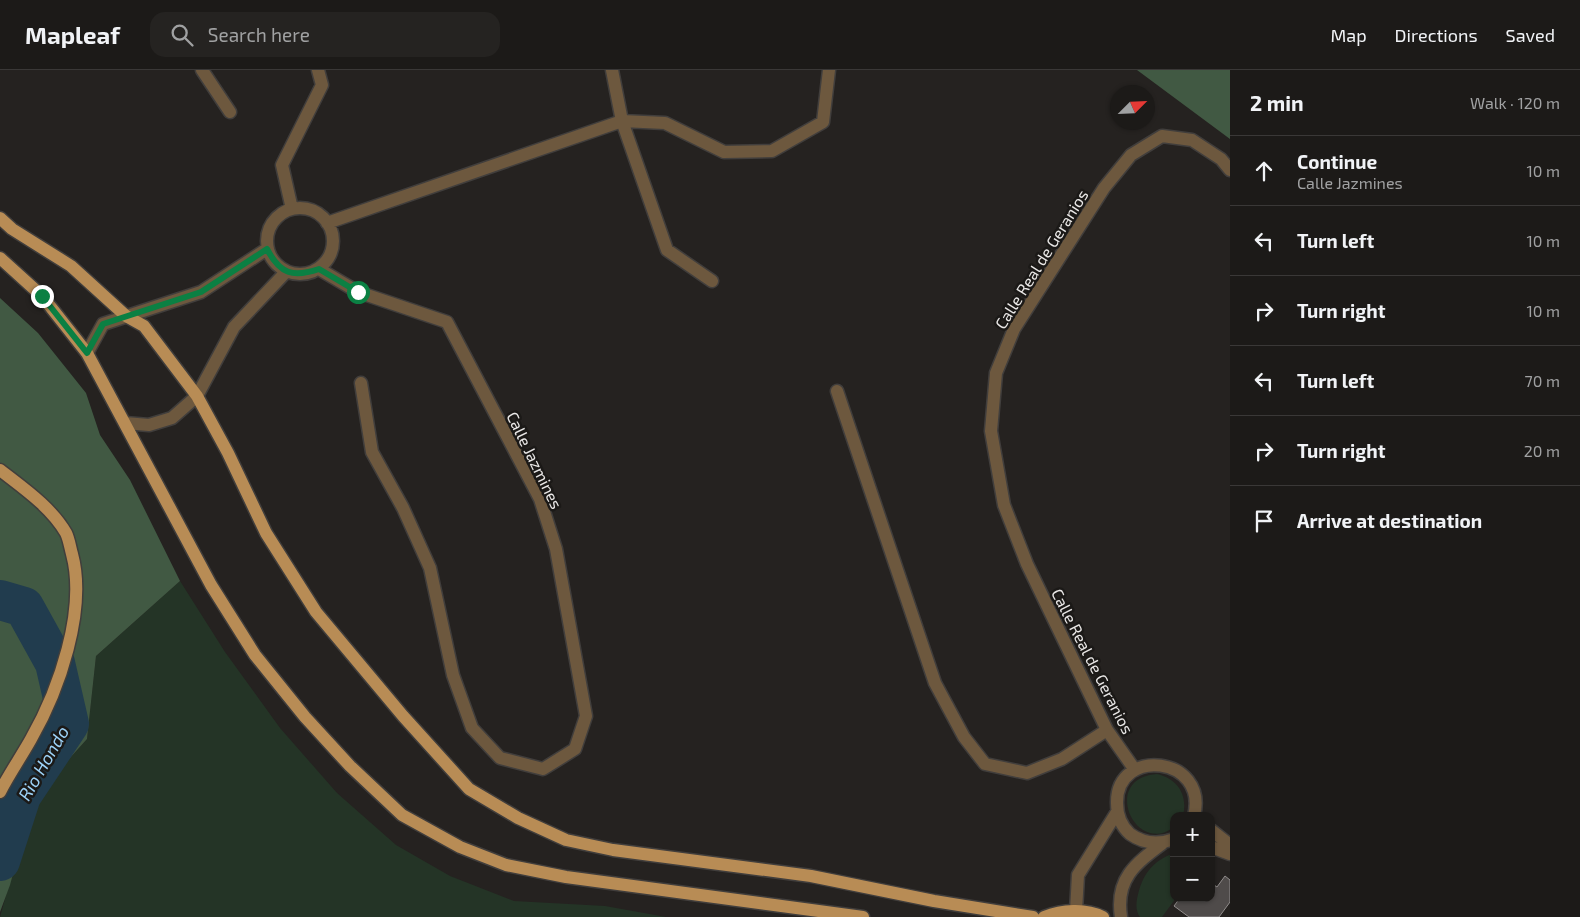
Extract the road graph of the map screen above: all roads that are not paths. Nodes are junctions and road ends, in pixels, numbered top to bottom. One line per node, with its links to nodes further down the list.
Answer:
1 (202, 70): 5 (street)
2 (318, 70): 8 (street)
3 (612, 70): 6 (street)
4 (830, 70): 6 (street)
5 (230, 112)
6 (622, 121): 10 (street); 15 (street)
7 (1230, 170): 23 (street, Calle Real de Geranios)
8 (292, 208): 10 (street); 11 (street)
9 (0, 218): 16 (main road)
10 (328, 223): 13 (street)
11 (267, 249): 14 (street); 16 (street)
12 (0, 258): 17 (main road)
13 (319, 269): 14 (street); 18 (street, Calle Jazmines)
14 (286, 272): 20 (street)
15 (712, 281)
16 (126, 316): 17 (street); 20 (main road)
17 (87, 353): 21 (main road)
18 (361, 383)
19 (837, 391): 23 (street)
20 (197, 396): 21 (street); 35 (main road)
21 (125, 423): 34 (main road)
22 (0, 470): 25 (main road)
23 (1107, 730): 24 (street, Calle Real de Geranios)
24 (1135, 770): 26 (street); 27 (street)
25 (0, 792)
26 (1117, 812): 29 (street); 33 (street)
27 (1194, 812)
28 (1215, 833): 30 (street)
29 (1169, 841): 38 (street)
30 (1230, 845)
31 (1215, 848): 32 (street)
32 (1230, 854)
33 (1076, 911): 36 (main road); 37 (main road)
34 (863, 917)
35 (1033, 917)
36 (1044, 917)
37 (1103, 917)
38 (1121, 917)

